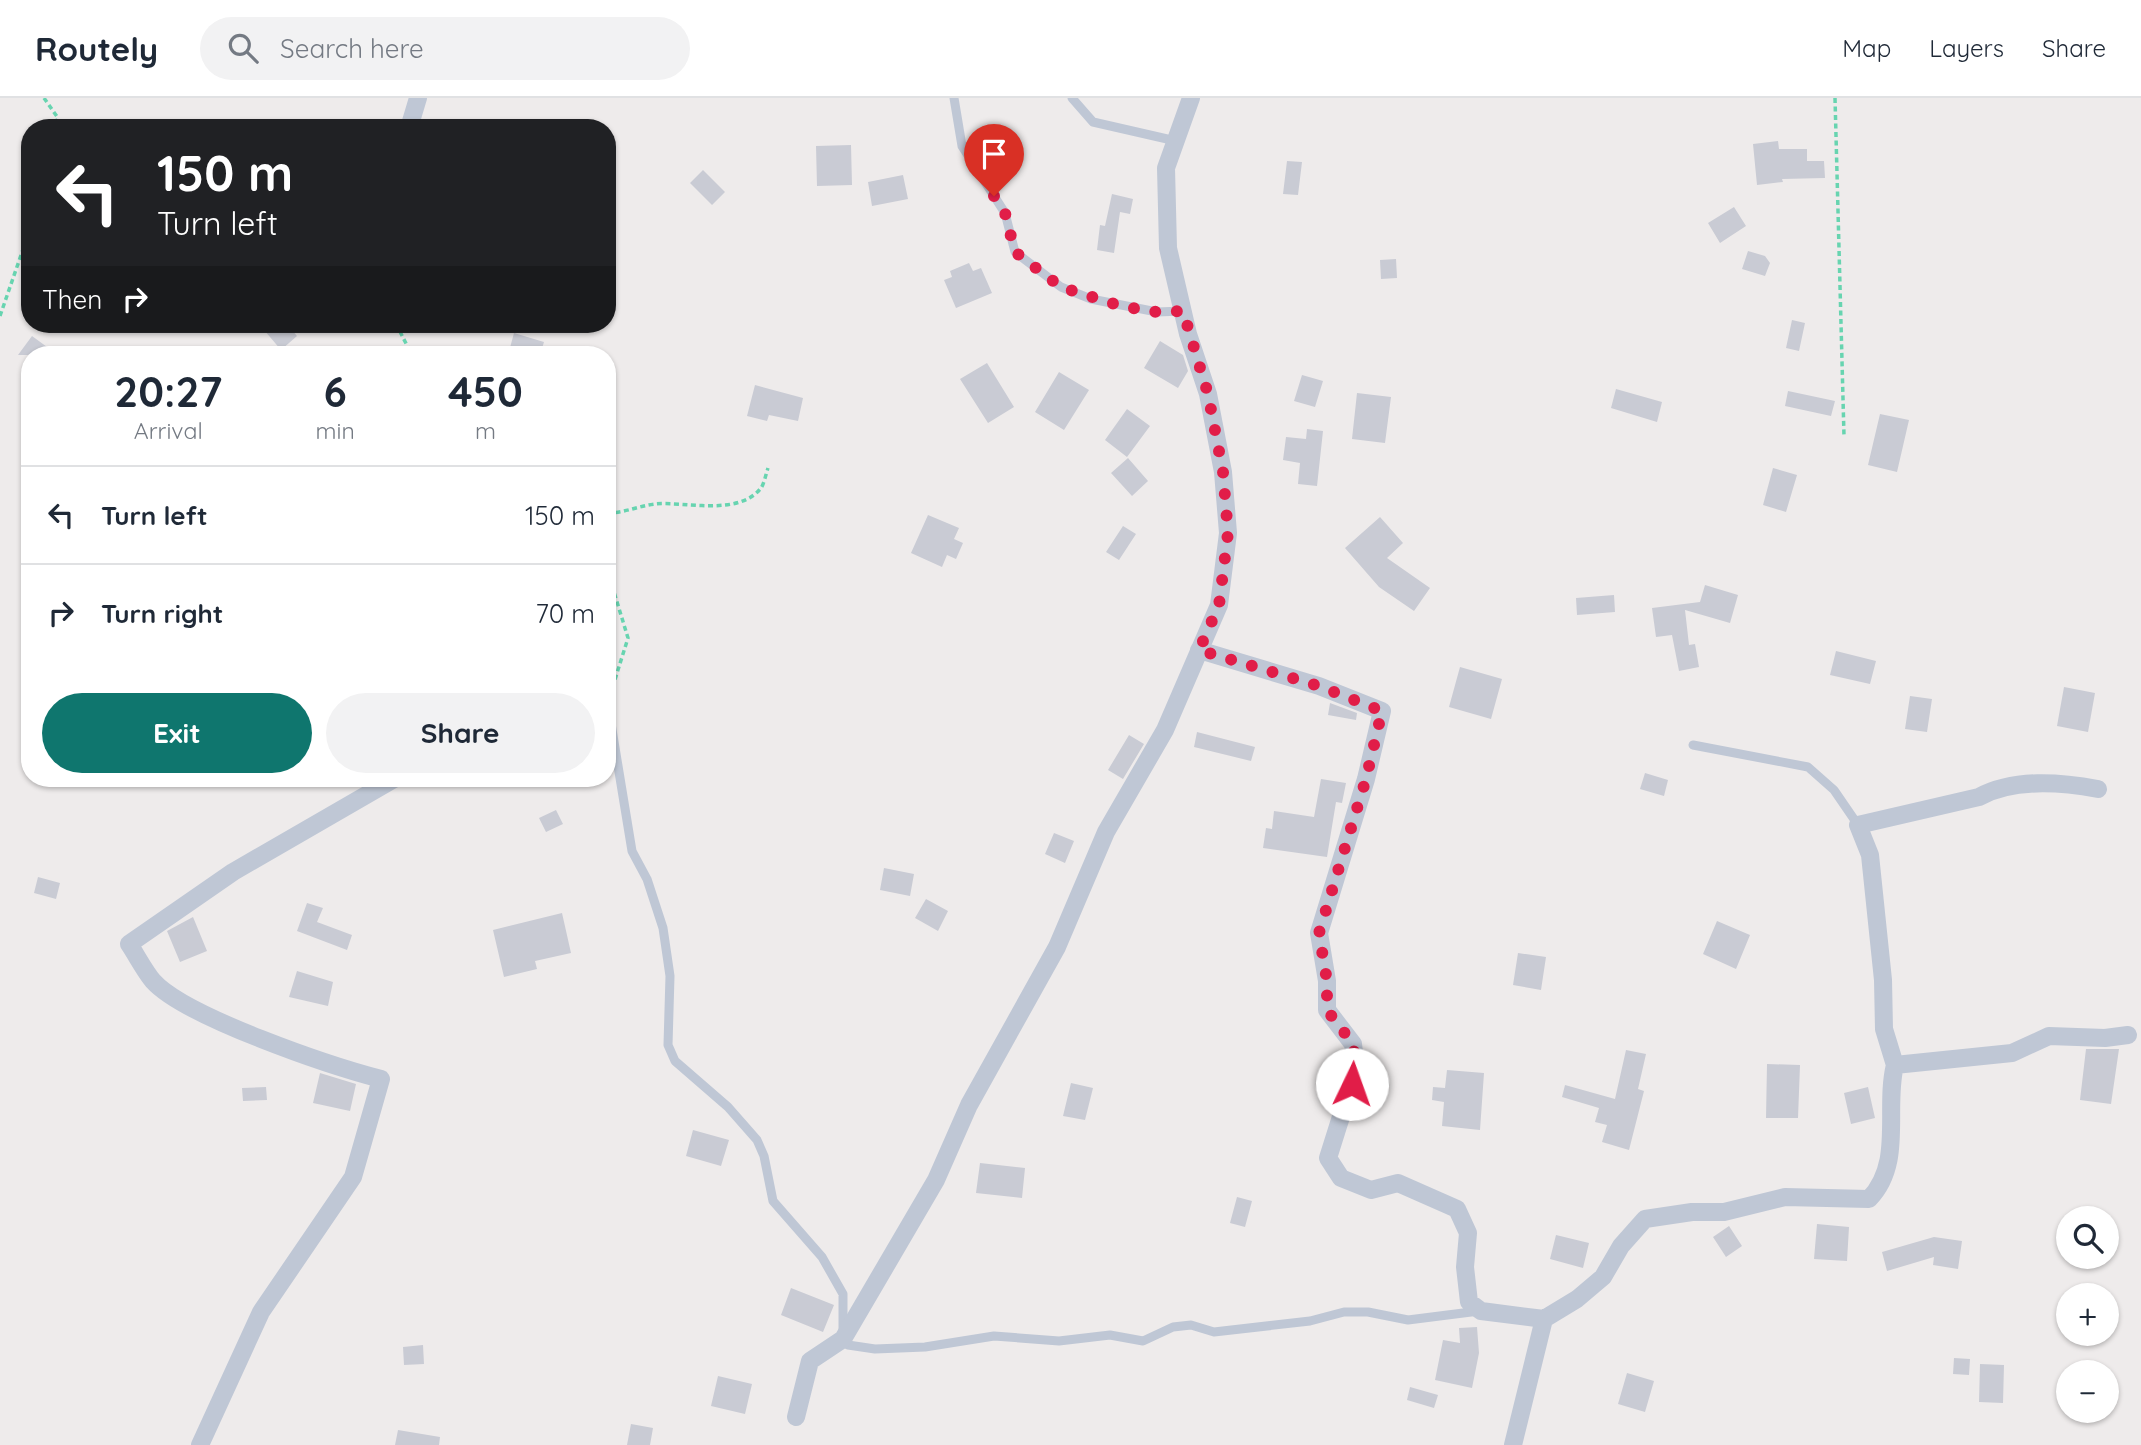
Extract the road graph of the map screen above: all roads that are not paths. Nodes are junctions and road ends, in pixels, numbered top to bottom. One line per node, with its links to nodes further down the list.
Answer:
1 (418, 98): 5 (street)
2 (954, 98): 7 (lane)
3 (1072, 98): 6 (lane)
4 (1191, 98): 6 (street)
5 (412, 119)
6 (1176, 141): 7 (street)
7 (1183, 311): 8 (street)
8 (1199, 650): 16 (street); 18 (street)
9 (1693, 745): 13 (lane)
10 (616, 753): 18 (lane)
11 (380, 787): 20 (street)
12 (2098, 789): 13 (street)
13 (1858, 825): 15 (street)
14 (2128, 1035): 15 (street)
15 (1895, 1065): 17 (street)
16 (1481, 1311): 17 (street); 18 (lane)
17 (1544, 1319): 21 (street)
18 (843, 1339): 19 (street)
19 (796, 1417)
20 (200, 1445)
21 (1513, 1445)

